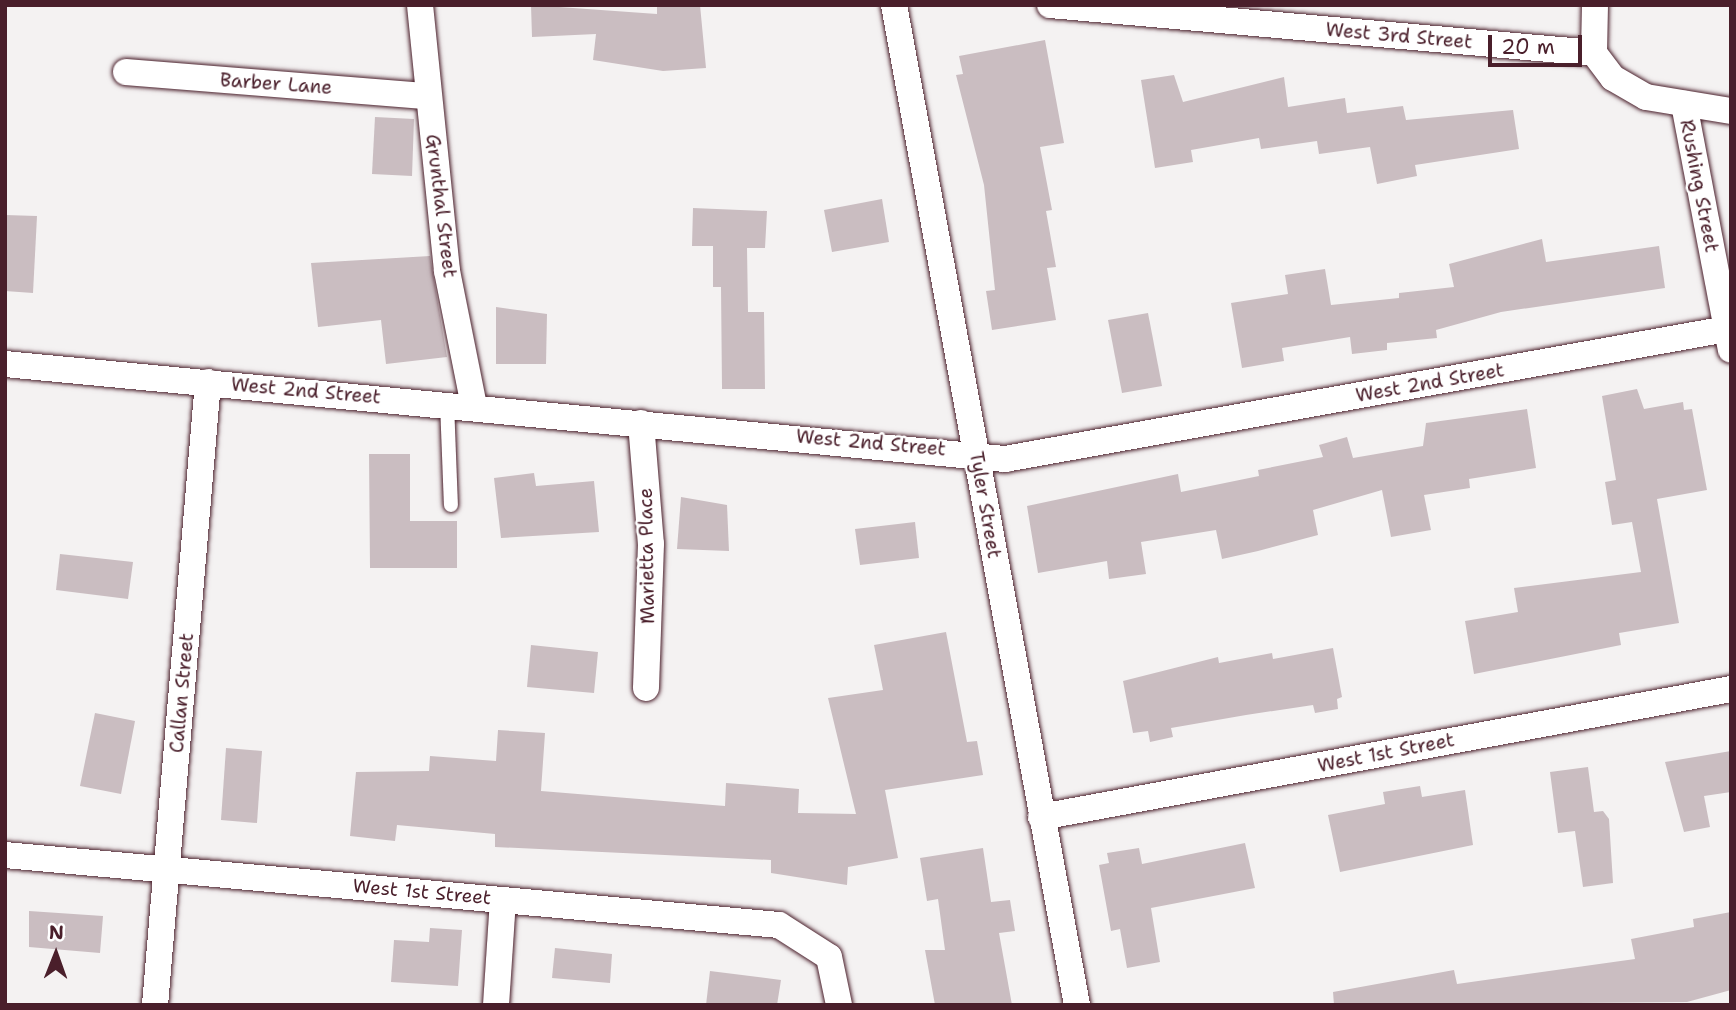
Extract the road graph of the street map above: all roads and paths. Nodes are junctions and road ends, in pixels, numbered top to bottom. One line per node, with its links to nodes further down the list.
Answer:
1 (420, 5): 7 (street, Grunthal Street)
2 (894, 5): 15 (street, Tyler Street)
3 (1050, 5): 5 (street, West 3rd Street)
4 (1595, 5): 5 (street)
5 (1594, 53): 8 (street)
6 (126, 72): 7 (street, Barber Lane)
7 (427, 96): 13 (street, Grunthal Street)
8 (1684, 104): 9 (street); 10 (street, Rushing Street)
9 (1731, 111)
10 (1729, 340): 15 (street, West 2nd Street)
11 (5, 364): 12 (street, West 2nd Street)
12 (208, 382): 13 (street, West 2nd Street); 21 (street, Callan Street)
13 (461, 405): 14 (street, West 2nd Street); 16 (lane)
14 (641, 423): 15 (street, West 2nd Street); 17 (street, Marietta Place)
15 (975, 452): 19 (street, Tyler Street)
16 (451, 505)
17 (646, 688)
18 (1731, 689): 19 (street, West 1st Street)
19 (1041, 817): 26 (street, Tyler Street)
20 (5, 855): 21 (street, West 1st Street)
21 (168, 869): 22 (street, West 1st Street); 23 (street, Callan Street)
22 (503, 900): 24 (street); 25 (street, West 1st Street)
23 (155, 1005)
24 (496, 1005)
25 (839, 1005)
26 (1077, 1005)

